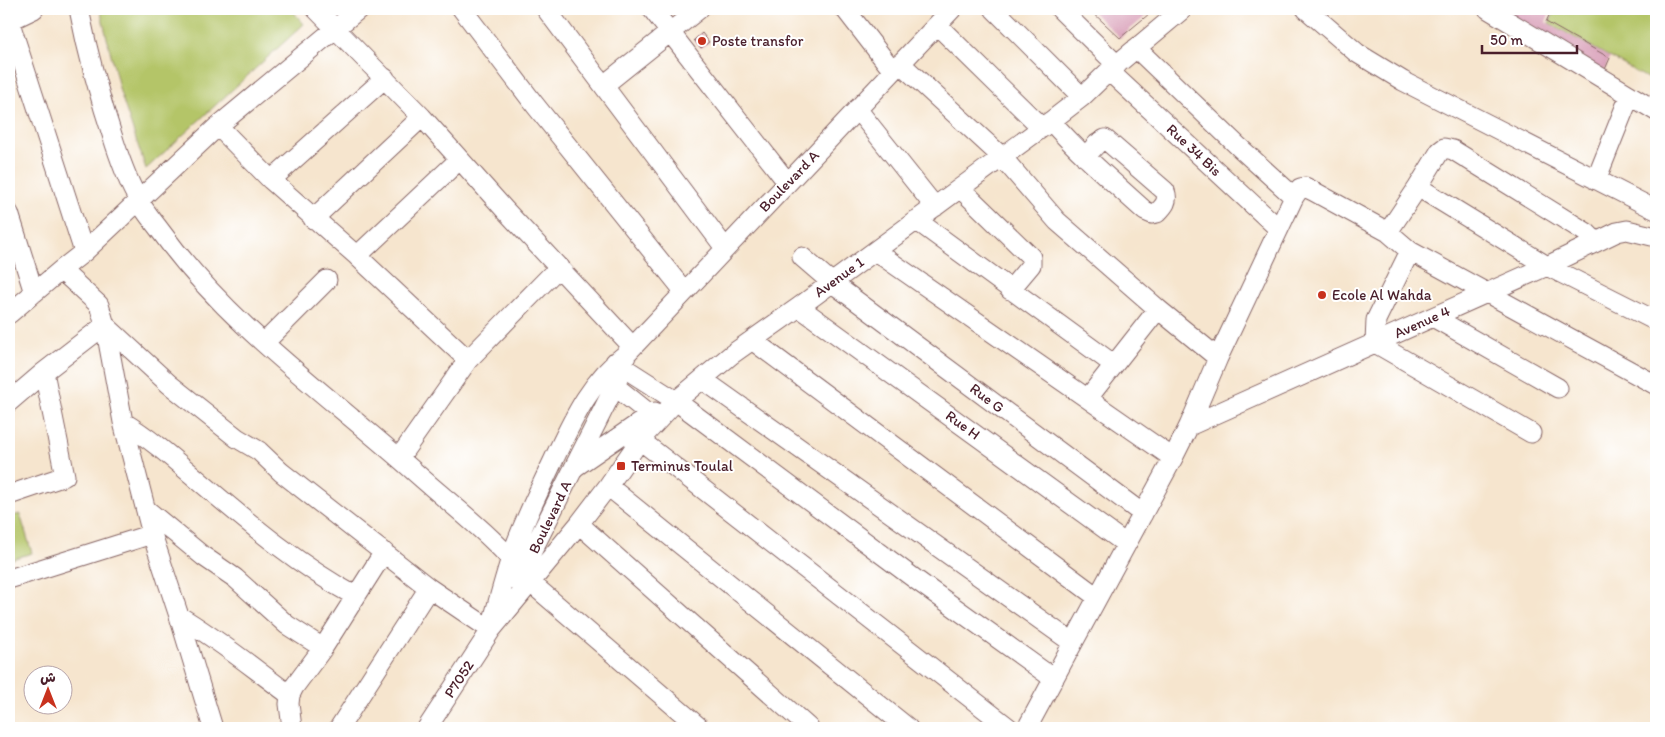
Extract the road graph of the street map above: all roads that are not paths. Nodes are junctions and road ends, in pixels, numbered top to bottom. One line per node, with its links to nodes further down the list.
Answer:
1 (34, 9): 16 (street)
2 (79, 9): 41 (street)
3 (316, 9): 18 (street)
4 (359, 9): 18 (street)
5 (462, 9): 63 (street)
6 (546, 9): 24 (street)
7 (652, 9): 19 (street)
8 (699, 9): 19 (street)
9 (844, 9): 21 (street)
10 (952, 9): 17 (street, Boulevard A)
11 (994, 9): 26 (street)
12 (1060, 9): 22 (street, Rue 34 Bis)
13 (1183, 9): 20 (street, Avenue 1)
14 (1306, 9): 36 (street)
15 (1488, 9): 25 (street)
16 (9, 21): 54 (street)
17 (937, 25): 21 (street, Boulevard A); 30 (street)
18 (335, 28): 23 (street); 31 (street)
19 (670, 33): 24 (street); 37 (street)
20 (1136, 48): 22 (street, Avenue 1); 40 (street)
21 (897, 67): 27 (street, Boulevard A); 32 (street)
22 (1113, 68): 26 (street, Avenue 1); 47 (street, Rue 34 Bis)
23 (385, 78): 29 (street); 35 (street)
24 (604, 85): 51 (street)
25 (1630, 95): 28 (street); 36 (street)
26 (1082, 97): 30 (street, Avenue 1)
27 (857, 109): 37 (street, Boulevard A); 42 (street)
28 (1656, 111)
29 (422, 117): 34 (street); 45 (street)
30 (1046, 125): 32 (street, Avenue 1); 33 (street)
31 (218, 126): 35 (street); 41 (street)
32 (1002, 157): 39 (street, Avenue 1); 67 (street)
33 (1085, 157)
34 (459, 160): 55 (street); 58 (street)
35 (271, 180): 45 (street)
36 (1596, 180): 43 (street)
37 (787, 182): 51 (street, Boulevard A)
38 (1418, 187): 48 (street); 50 (street); 57 (street)
39 (960, 188): 42 (street, Avenue 1); 62 (street)
40 (1294, 198): 47 (street); 48 (street)
41 (138, 200): 54 (street); 73 (street)
42 (935, 207): 46 (street, Avenue 1)
43 (1656, 210)
44 (9, 213): 64 (street)
45 (313, 219): 55 (street)
46 (916, 220): 52 (street, Avenue 1); 62 (street)
47 (1279, 230): 76 (street)
48 (1388, 232): 53 (street)
49 (1656, 238): 50 (street, Avenue 4)
50 (1596, 242): 57 (street, Avenue 4)
51 (725, 248): 63 (street, Boulevard A)
52 (875, 251): 61 (street, Avenue 1); 84 (street)
53 (1410, 251): 65 (street); 74 (street)
54 (84, 252): 59 (street)
55 (357, 256): 77 (street)
56 (802, 257): 61 (street, Rue G)
57 (1547, 266): 65 (street, Avenue 4); 70 (street)
58 (559, 267): 75 (street); 77 (street)
59 (61, 270): 64 (street); 71 (street)
60 (327, 280): 73 (street)
61 (831, 282): 66 (street, Avenue 1); 99 (street, Rue G)
62 (1010, 290): 78 (street)
63 (684, 291): 75 (street, Boulevard A)
64 (34, 293): 68 (street)
65 (1486, 293): 69 (street, Avenue 4); 82 (street)
66 (800, 307): 72 (street, Avenue 1); 102 (street, Rue H)
67 (1158, 309): 76 (street); 78 (street)
68 (9, 314)
69 (1433, 317): 74 (street, Avenue 4); 83 (street)
70 (1656, 321)
71 (105, 325): 79 (street); 88 (street); 103 (street)
72 (752, 340): 80 (street, Avenue 1); 108 (street)
73 (264, 343): 92 (street)
74 (1375, 343): 89 (street, Avenue 4); 90 (street)
75 (624, 357): 81 (street, Boulevard A); 85 (street)
76 (1218, 358): 89 (street)
77 (468, 360): 92 (street)
78 (1113, 364): 84 (street)
79 (44, 372): 86 (street); 97 (street)
80 (702, 379): 85 (street, Avenue 1); 111 (street)
81 (608, 381): 87 (street); 94 (street, Boulevard A); 96 (street, Boulevard A)
82 (1656, 385)
83 (1558, 388)
84 (1088, 398): 93 (street)
85 (676, 401): 87 (street, Avenue 1); 113 (street)
86 (9, 402)
87 (655, 417): 91 (street); 94 (street)
88 (123, 422): 98 (street); 107 (street)
89 (1189, 426): 93 (street)
90 (1531, 433)
91 (640, 440): 95 (street); 123 (street)
92 (400, 458): 104 (street)
93 (1173, 458): 99 (street)
94 (574, 469): 96 (street); 104 (street, Boulevard A)
95 (608, 486): 100 (street); 122 (street)
96 (540, 490): 104 (street, Boulevard A)
97 (9, 495)
98 (147, 510): 101 (street); 112 (street)
99 (1143, 514): 102 (street)
100 (579, 524): 104 (street); 121 (street)
101 (152, 534): 105 (street); 109 (street)
102 (1126, 544): 108 (street)
103 (384, 552): 106 (street); 107 (street)
104 (522, 570): 110 (street, P7052); 110 (street, P7052); 115 (street)
105 (9, 579)
106 (429, 588): 110 (street); 118 (street)
107 (355, 596): 112 (street)
108 (1097, 597): 111 (street)
109 (179, 616): 114 (street); 116 (street)
110 (491, 630): 119 (street, P7052)
111 (1073, 643): 113 (street)
112 (323, 648): 114 (street)
113 (1054, 678): 124 (street)
114 (290, 695): 117 (street)
115 (682, 722): 120 (street)
116 (213, 728)
117 (292, 728)
118 (339, 728)
119 (427, 728)
120 (700, 728)
121 (809, 728)
122 (908, 728)
123 (1009, 728)
124 (1027, 728)

